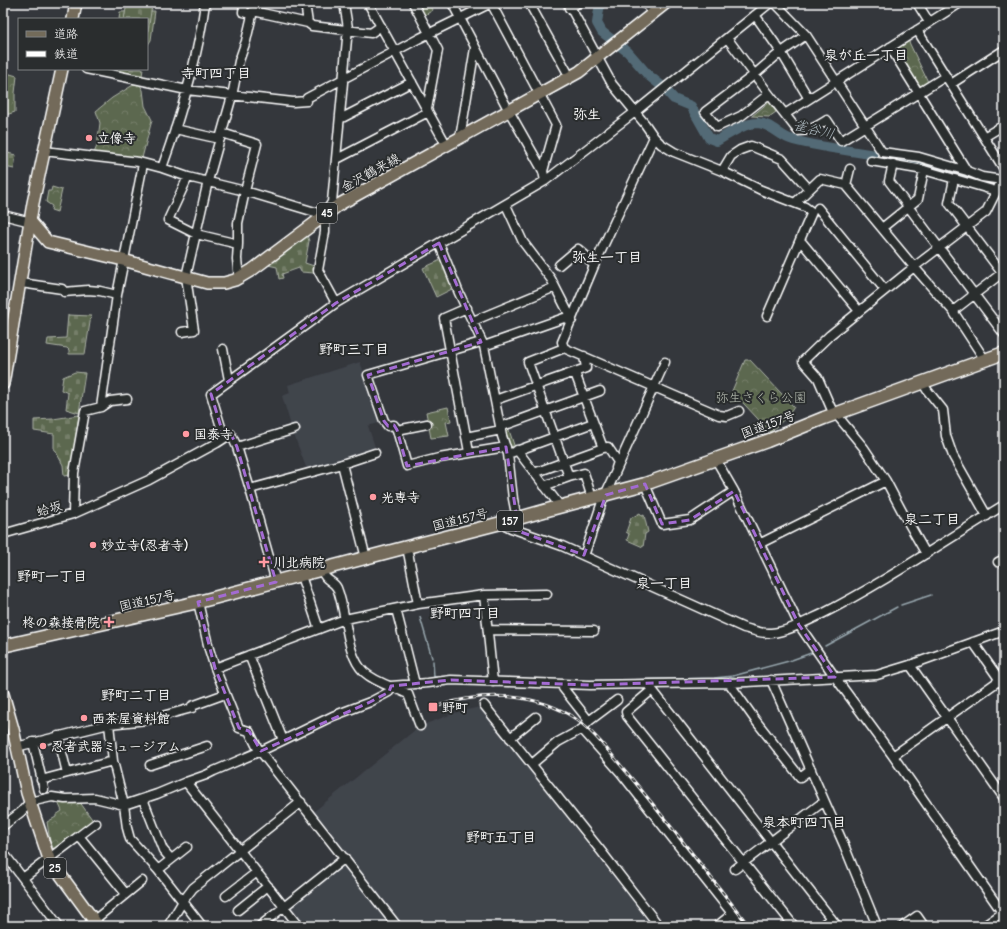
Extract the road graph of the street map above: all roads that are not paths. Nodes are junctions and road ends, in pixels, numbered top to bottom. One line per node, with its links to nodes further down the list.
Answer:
1 (76, 3): 22 (main road)
2 (205, 3): 47 (street)
3 (244, 3): 20 (street)
4 (305, 3): 25 (street)
5 (344, 3): 27 (street)
6 (368, 3): 26 (street)
7 (413, 3): 29 (street)
8 (452, 3): 23 (street)
9 (491, 3): 23 (street); 50 (street)
10 (529, 3): 42 (street)
11 (578, 3): 18 (street)
12 (645, 3): 19 (street)
13 (666, 3): 19 (main road, 金沢鶴来線 / 45)
14 (770, 3): 21 (street)
15 (775, 3): 30 (street)
16 (918, 3): 24 (street)
17 (960, 3): 24 (street)
18 (569, 5): 37 (street)
19 (654, 13): 37 (main road, 金沢鶴来線 / 45)
20 (252, 14): 25 (street); 51 (street)
21 (754, 15): 31 (street); 36 (street)
22 (73, 18)
23 (460, 19): 29 (street); 33 (street)
24 (929, 22): 28 (street)
25 (308, 23): 27 (street)
26 (382, 26): 27 (street); 35 (street)
27 (348, 30): 43 (street)
28 (917, 30): 32 (street); 41 (street)
29 (430, 34): 35 (street); 53 (street)
30 (806, 35): 36 (street); 45 (street)
31 (727, 38): 40 (street); 55 (street)
32 (890, 47): 45 (street); 49 (street)
33 (476, 48): 54 (street); 63 (street)
34 (1004, 50): 46 (street)
35 (395, 52): 43 (street); 44 (street)
36 (781, 52): 40 (street); 52 (street)
37 (597, 58): 42 (main road, 金沢鶴来線 / 45); 55 (street)
38 (62, 70): 66 (main road)
39 (91, 70): 47 (street)
40 (754, 75): 48 (street); 48 (street)
41 (946, 76): 46 (street); 49 (street)
42 (570, 77): 50 (main road, 金沢鶴来線 / 45)
43 (344, 80): 51 (street); 57 (street)
44 (412, 82): 53 (street); 57 (street)
45 (837, 82): 52 (street); 59 (street)
46 (951, 84): 64 (street)
47 (186, 90): 51 (street); 60 (street)
48 (769, 94): 56 (street)
49 (919, 94): 59 (street); 77 (street)
50 (540, 95): 54 (main road, 金沢鶴来線 / 45); 75 (street)
51 (232, 96): 61 (street)
52 (809, 99): 56 (street)
53 (428, 110): 65 (street); 67 (street)
54 (509, 111): 63 (main road, 金沢鶴来線 / 45); 75 (street)
55 (635, 112): 62 (street); 81 (street)
56 (785, 114): 59 (street)
57 (340, 119): 67 (street)
58 (1004, 125): 64 (street)
59 (866, 127): 77 (street)
60 (175, 128): 61 (street); 71 (street)
61 (221, 136): 80 (street); 85 (street)
62 (654, 137): 76 (street); 102 (street)
63 (460, 138): 65 (main road, 金沢鶴来線 / 45)
64 (984, 138): 73 (street)
65 (447, 146): 91 (main road, 金沢鶴来線 / 45)
66 (44, 151): 69 (street); 92 (main road)
67 (337, 159): 91 (street)
68 (871, 161): 70 (street)
69 (142, 164): 71 (street); 100 (street)
70 (893, 164): 74 (street); 88 (street)
71 (162, 168): 78 (street)
72 (850, 169): 83 (street)
73 (1004, 169)
74 (924, 170): 79 (street); 88 (street)
75 (543, 171): 81 (street)
76 (722, 171): 84 (street); 86 (street)
77 (967, 171): 82 (street)
78 (188, 177): 80 (street); 95 (street)
79 (954, 179): 82 (street); 93 (street)
80 (208, 181): 85 (street); 95 (street)
81 (545, 181): 87 (street)
82 (999, 184): 93 (street)
83 (846, 185): 84 (street); 94 (street)
84 (809, 189): 86 (street)
85 (245, 191): 91 (street); 97 (street)
86 (795, 203): 96 (street)
87 (506, 205): 98 (street); 107 (street)
88 (909, 206): 94 (street); 99 (street)
89 (818, 208): 108 (street)
90 (3, 215): 92 (street)
91 (325, 215): 105 (main road, 金沢鶴来線 / 45); 111 (street)
92 (31, 222): 100 (main road, 金沢鶴来線 / 45); 106 (main road)
93 (966, 227): 99 (street); 110 (street)
94 (882, 228): 103 (street)
95 (196, 234): 97 (street); 104 (street)
96 (800, 240): 113 (street); 115 (street)
97 (238, 244): 105 (street)
98 (439, 244): 111 (street); 112 (street)
99 (940, 248): 103 (street); 110 (street)
100 (123, 260): 104 (main road, 金沢鶴来線 / 45); 109 (street)
101 (559, 265): 102 (street)
102 (594, 266): 116 (street)
103 (914, 267): 108 (street); 114 (street)
104 (186, 277): 105 (main road, 金沢鶴来線 / 45); 119 (street)
105 (239, 279)
106 (21, 283): 109 (street); 131 (main road)
107 (555, 287): 116 (street); 117 (street)
108 (885, 290): 113 (street)
109 (117, 295): 138 (street)
110 (974, 295): 114 (street); 118 (street)
111 (336, 303): 129 (street)
112 (467, 308): 117 (street); 123 (street)
113 (859, 311): 141 (street)
114 (953, 311): 126 (street)
115 (767, 316)
116 (572, 320): 120 (street); 121 (street)
117 (473, 321): 120 (street)
118 (1003, 330)
119 (182, 332)
120 (483, 344): 123 (street); 137 (street)
121 (564, 348): 125 (street); 132 (street)
122 (223, 349): 129 (street)
123 (450, 351): 146 (street); 148 (street)
124 (1004, 353): 126 (highway, 国道157号 / 157)
125 (584, 356): 128 (street); 133 (street)
126 (985, 360): 130 (highway, 国道157号 / 157)
127 (665, 362): 133 (street)
128 (575, 373): 132 (street); 135 (street)
129 (229, 380): 147 (street)
130 (923, 383): 141 (highway, 国道157号 / 157); 172 (street)
131 (3, 384)
132 (536, 386): 137 (street); 139 (street)
133 (654, 387): 140 (street); 160 (street)
134 (600, 391): 135 (street)
135 (584, 397): 139 (street); 142 (street)
136 (127, 398): 138 (street)
137 (495, 400): 145 (street)
138 (101, 407): 171 (street)
139 (545, 411): 145 (street); 149 (street)
140 (738, 411)
141 (838, 414): 156 (highway, 国道157号 / 157); 162 (street)
142 (594, 423): 149 (street); 151 (street)
143 (427, 424): 146 (street)
144 (295, 429): 150 (street)
145 (501, 429): 148 (street); 152 (street)
146 (396, 430): 154 (street)
147 (224, 437): 150 (street); 171 (street, 蛤坂)
148 (466, 437): 154 (street)
149 (554, 437): 153 (street); 157 (street)
150 (237, 447): 165 (street)
151 (603, 448): 157 (street); 160 (street)
152 (507, 450): 153 (street); 154 (street); 173 (street)
153 (517, 450): 159 (street)
154 (469, 452)
155 (375, 453): 158 (street)
156 (716, 458): 163 (highway, 国道157号 / 157); 166 (street)
157 (564, 463): 159 (street); 161 (street)
158 (342, 464): 165 (street); 180 (street)
159 (534, 473): 164 (street)
160 (615, 475): 167 (street)
161 (569, 477): 164 (street); 168 (street)
162 (886, 481): 176 (street); 178 (street)
163 (644, 484): 166 (street); 167 (highway, 国道157号 / 157)
164 (544, 486): 170 (street)
165 (250, 489): 183 (street)
166 (734, 491): 176 (street)
167 (606, 495): 168 (highway, 国道157号 / 157); 179 (street)
168 (592, 498): 170 (highway, 国道157号 / 157)
169 (1004, 505): 172 (street)
170 (560, 506): 173 (highway, 国道157号 / 157)
171 (73, 514): 175 (street, 蛤坂)
172 (988, 516): 178 (street)
173 (517, 519): 174 (highway, 国道157号 / 157)
174 (501, 523): 177 (highway, 国道157号 / 157); 179 (street)
175 (3, 534)
176 (759, 544): 190 (street)
177 (407, 547): 180 (highway, 国道157号 / 157); 187 (street)
178 (926, 554): 190 (street)
179 (584, 556): 190 (street)
180 (366, 558): 181 (highway, 国道157号 / 157)
181 (322, 570): 182 (highway, 国道157号 / 157); 189 (street)
182 (301, 576): 183 (highway, 国道157号 / 157); 191 (street)
183 (276, 582): 186 (highway, 国道157号 / 157)
184 (547, 594): 185 (street)
185 (484, 595): 187 (street); 192 (street)
186 (198, 602): 196 (highway, 国道157号 / 157); 199 (street)
187 (418, 604): 188 (street)
188 (396, 609): 189 (street); 205 (street)
189 (345, 619): 191 (street); 207 (street)
190 (799, 624): 200 (street)
191 (319, 629): 197 (street)
192 (488, 630): 193 (street); 203 (street)
193 (594, 631)
194 (1004, 631): 195 (street)
195 (973, 642): 198 (street); 202 (street)
196 (3, 646)
197 (248, 655): 199 (street); 221 (street)
198 (910, 665): 200 (street); 214 (street)
199 (215, 668): 210 (street)
200 (835, 678): 201 (street); 226 (street)
201 (771, 680): 204 (street); 230 (street)
202 (1003, 681): 214 (street)
203 (493, 682): 205 (street); 206 (street)
204 (729, 683): 208 (street); 230 (street)
205 (415, 684): 207 (street)
206 (563, 684): 208 (street); 215 (street)
207 (391, 686): 217 (street); 221 (street)
208 (651, 687): 244 (street); 251 (street)
209 (3, 694): 224 (main road, 25)
210 (225, 694): 216 (street); 225 (street)
211 (617, 700): 215 (street)
212 (484, 705): 220 (street)
213 (536, 717): 220 (street)
214 (947, 717): 226 (street); 235 (street)
215 (589, 721): 218 (street)
216 (109, 724): 219 (street); 227 (street)
217 (420, 726)
218 (582, 729): 228 (street); 264 (street)
219 (58, 736): 222 (street); 231 (street)
220 (510, 738): 228 (street)
221 (283, 740): 225 (street)
222 (33, 742): 224 (street); 232 (street)
223 (207, 746): 229 (street)
224 (16, 747): 237 (main road, 25)
225 (261, 751): 233 (street); 238 (street)
226 (893, 756): 263 (street)
227 (112, 762): 231 (street); 240 (street)
228 (532, 764): 273 (street)
229 (150, 765)
230 (811, 769): 239 (street)
231 (67, 773): 232 (street)
232 (42, 780): 234 (street)
233 (186, 782): 236 (street); 246 (street)
234 (44, 789)
235 (1004, 797)
236 (143, 799): 240 (street); 249 (street)
237 (30, 802): 240 (street); 242 (street); 250 (main road, 25)
238 (301, 802): 246 (street); 248 (street)
239 (824, 803): 244 (street); 279 (street)
240 (124, 805): 253 (street)
241 (96, 823): 243 (street)
242 (3, 826)
243 (79, 836): 250 (street); 258 (street)
244 (771, 842): 251 (street); 265 (street)
245 (186, 847): 249 (street)
246 (240, 850): 254 (street); 260 (street)
247 (3, 852): 255 (street)
248 (345, 858): 261 (street); 272 (street)
249 (171, 859): 253 (street)
250 (49, 860): 255 (street); 266 (main road, 25)
251 (744, 863): 252 (street); 276 (street)
252 (735, 869)
253 (158, 870): 260 (street)
254 (257, 872): 257 (street); 259 (street)
255 (23, 878): 267 (street)
256 (142, 881): 258 (street)
257 (268, 886): 261 (street); 262 (street)
258 (126, 894): 266 (street)
259 (226, 896)
260 (183, 901): 268 (street); 269 (street)
261 (284, 907): 270 (street); 271 (street)
262 (238, 910)
263 (1004, 913): 282 (street)
264 (732, 914): 274 (street); 275 (street)
265 (831, 918): 277 (street); 278 (street)
266 (93, 924)
267 (59, 926)
268 (168, 926)
269 (202, 926)
270 (260, 926)
271 (299, 926)
272 (397, 926)
273 (659, 926)
274 (717, 926)
275 (742, 926)
276 (794, 926)
277 (821, 926)
278 (837, 926)
279 (877, 926)
280 (902, 926): 281 (street)
281 (924, 926)
282 (984, 926)

